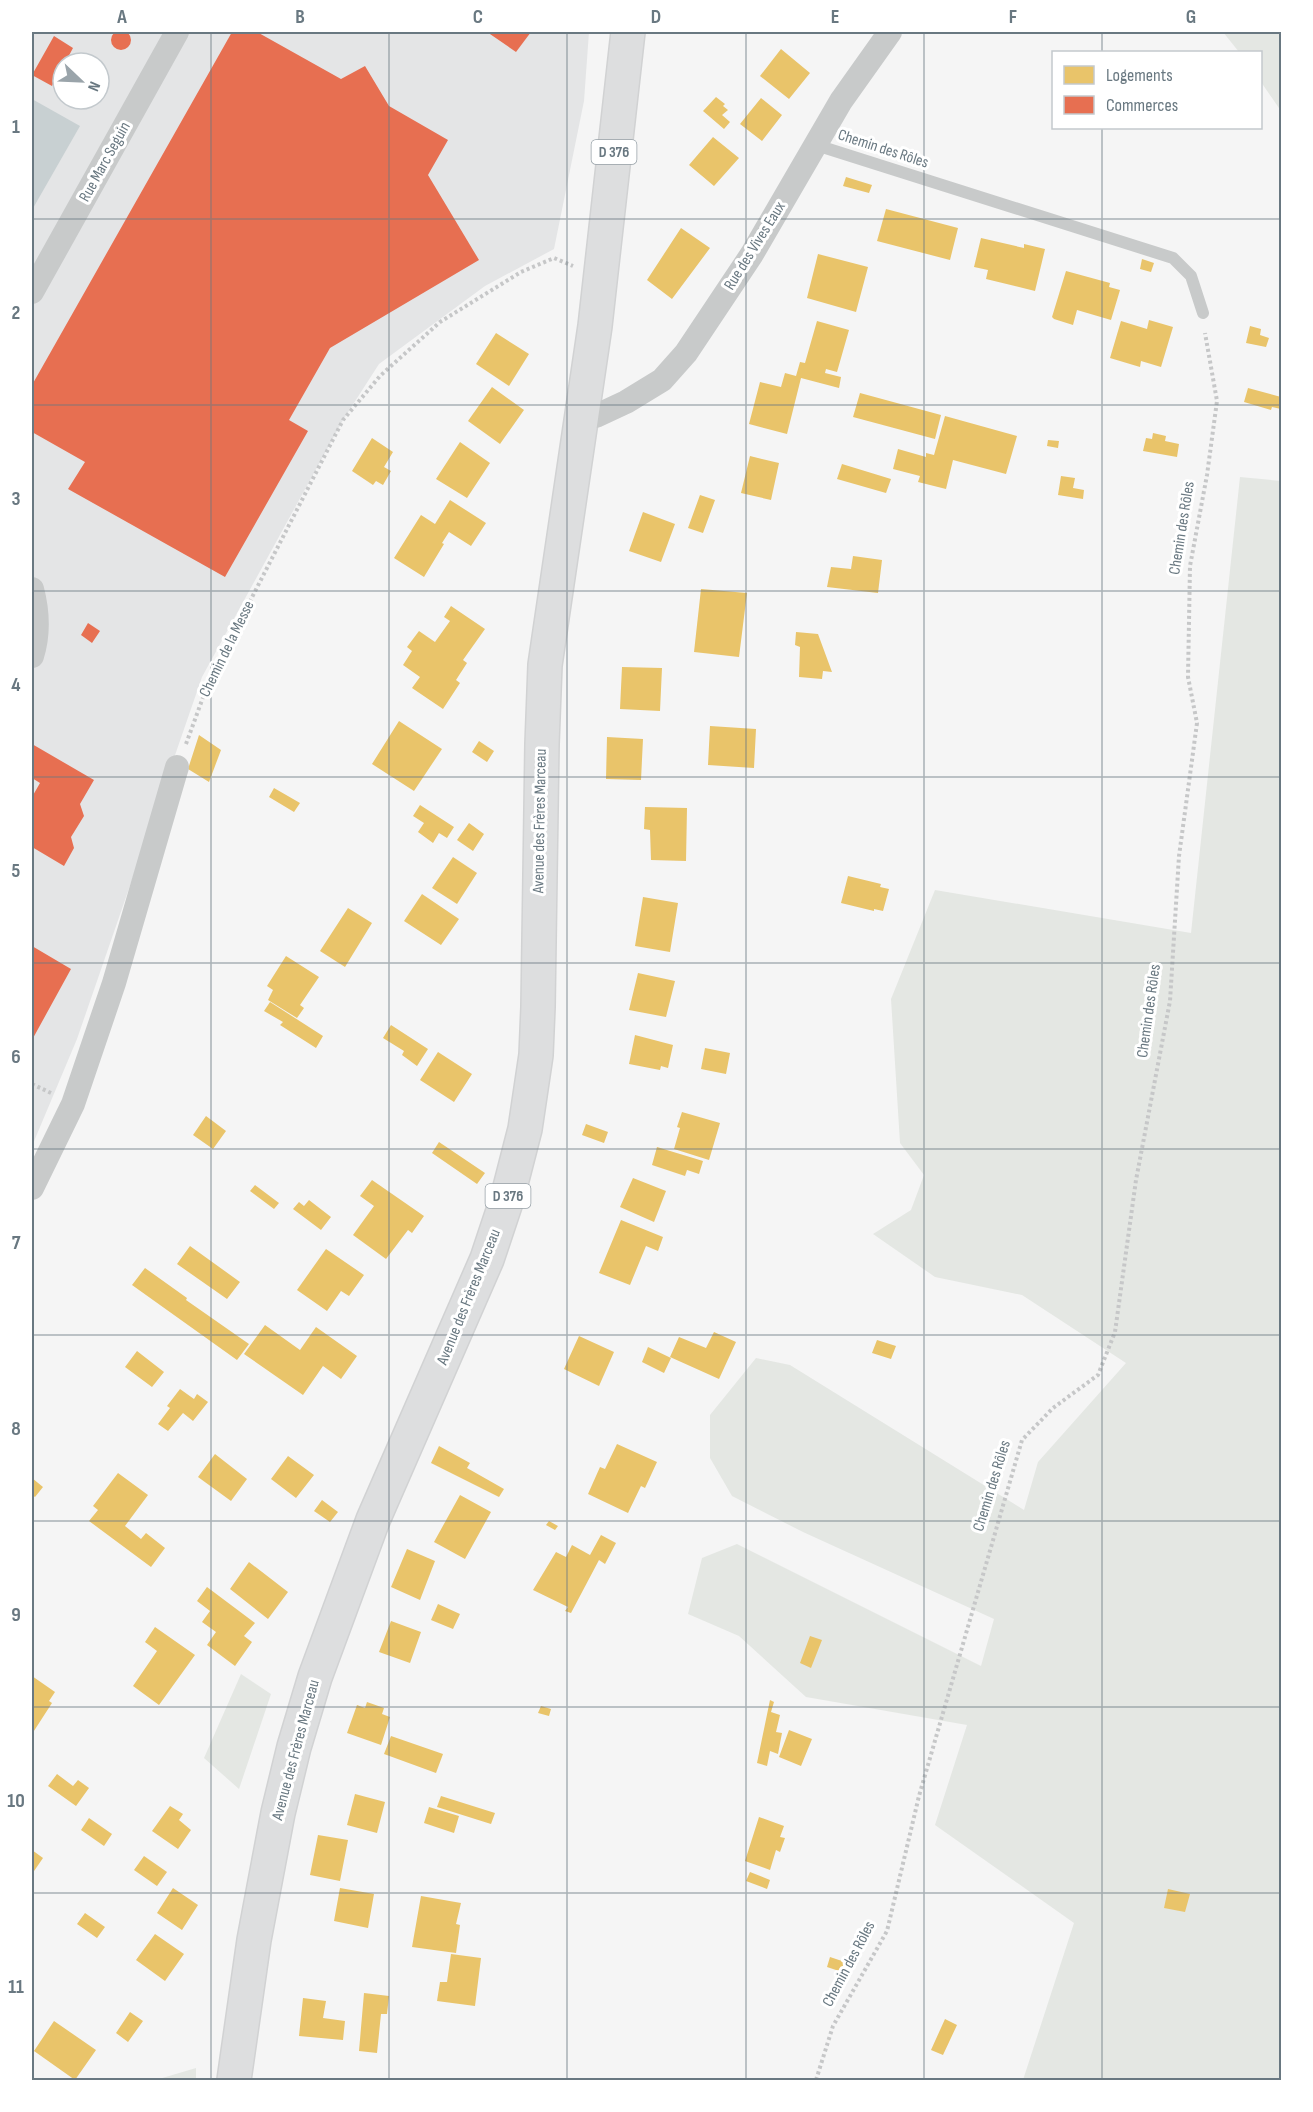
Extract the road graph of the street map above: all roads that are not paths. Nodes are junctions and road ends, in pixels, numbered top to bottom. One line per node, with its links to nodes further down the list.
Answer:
1 (177, 32): 5 (street, Rue Marc Seguin)
2 (628, 32): 7 (main road, Avenue des Frères Marceau / D 376)
3 (890, 32): 4 (street, Rue des Vives Eaux)
4 (816, 145): 6 (lane, Chemin des Rôles); 7 (street, Rue des Vives Eaux)
5 (32, 292)
6 (1203, 313)
7 (581, 415): 12 (main road, Avenue des Frères Marceau / D 376)
8 (32, 589): 9 (street)
9 (32, 656)
10 (177, 767): 11 (street)
11 (32, 1188)
12 (234, 2080)

